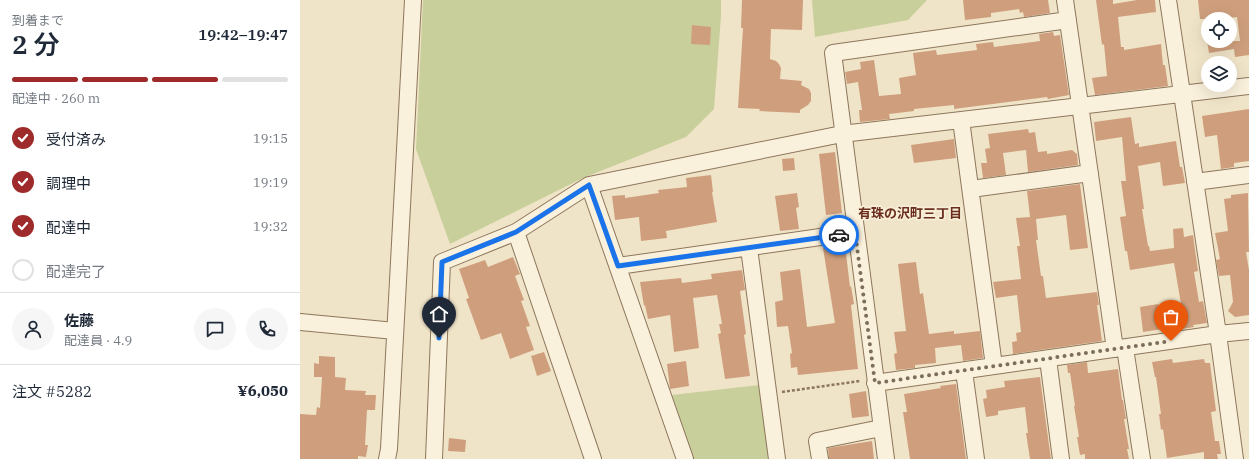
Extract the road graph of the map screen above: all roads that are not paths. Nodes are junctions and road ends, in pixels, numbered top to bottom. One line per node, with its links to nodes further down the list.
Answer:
1 (413, 0): 20 (street)
2 (1065, 0): 4 (street)
3 (1168, 0): 6 (street)
4 (1068, 20): 7 (street); 9 (street)
5 (1249, 86): 6 (street)
6 (1182, 95): 7 (street); 12 (street)
7 (1081, 107): 8 (street); 10 (street)
8 (962, 120): 9 (street); 14 (street)
9 (842, 134): 13 (street); 16 (street)
10 (1090, 173): 14 (street); 23 (street)
11 (1249, 174): 12 (street)
12 (1194, 182): 22 (street)
13 (589, 185): 15 (street); 18 (street)
14 (971, 189): 25 (street)
15 (516, 232): 30 (street); 31 (street)
16 (855, 232): 17 (street); 27 (street)
17 (749, 248): 18 (street); 33 (street)
18 (618, 266): 32 (street)
19 (300, 322): 20 (street)
20 (395, 331): 29 (street)
21 (1249, 331): 22 (street)
22 (1218, 334): 23 (street); 39 (street)
23 (1120, 349): 24 (street); 38 (street)
24 (1048, 359): 25 (street); 37 (street)
25 (994, 366): 26 (street)
26 (964, 371): 27 (street); 36 (street)
27 (875, 381): 28 (street)
28 (881, 428): 34 (street); 35 (street)
29 (387, 459)
30 (434, 459)
31 (593, 459)
32 (685, 459)
33 (777, 459)
34 (820, 459)
35 (886, 459)
36 (976, 459)
37 (1061, 459)
38 (1142, 459)
39 (1235, 459)

